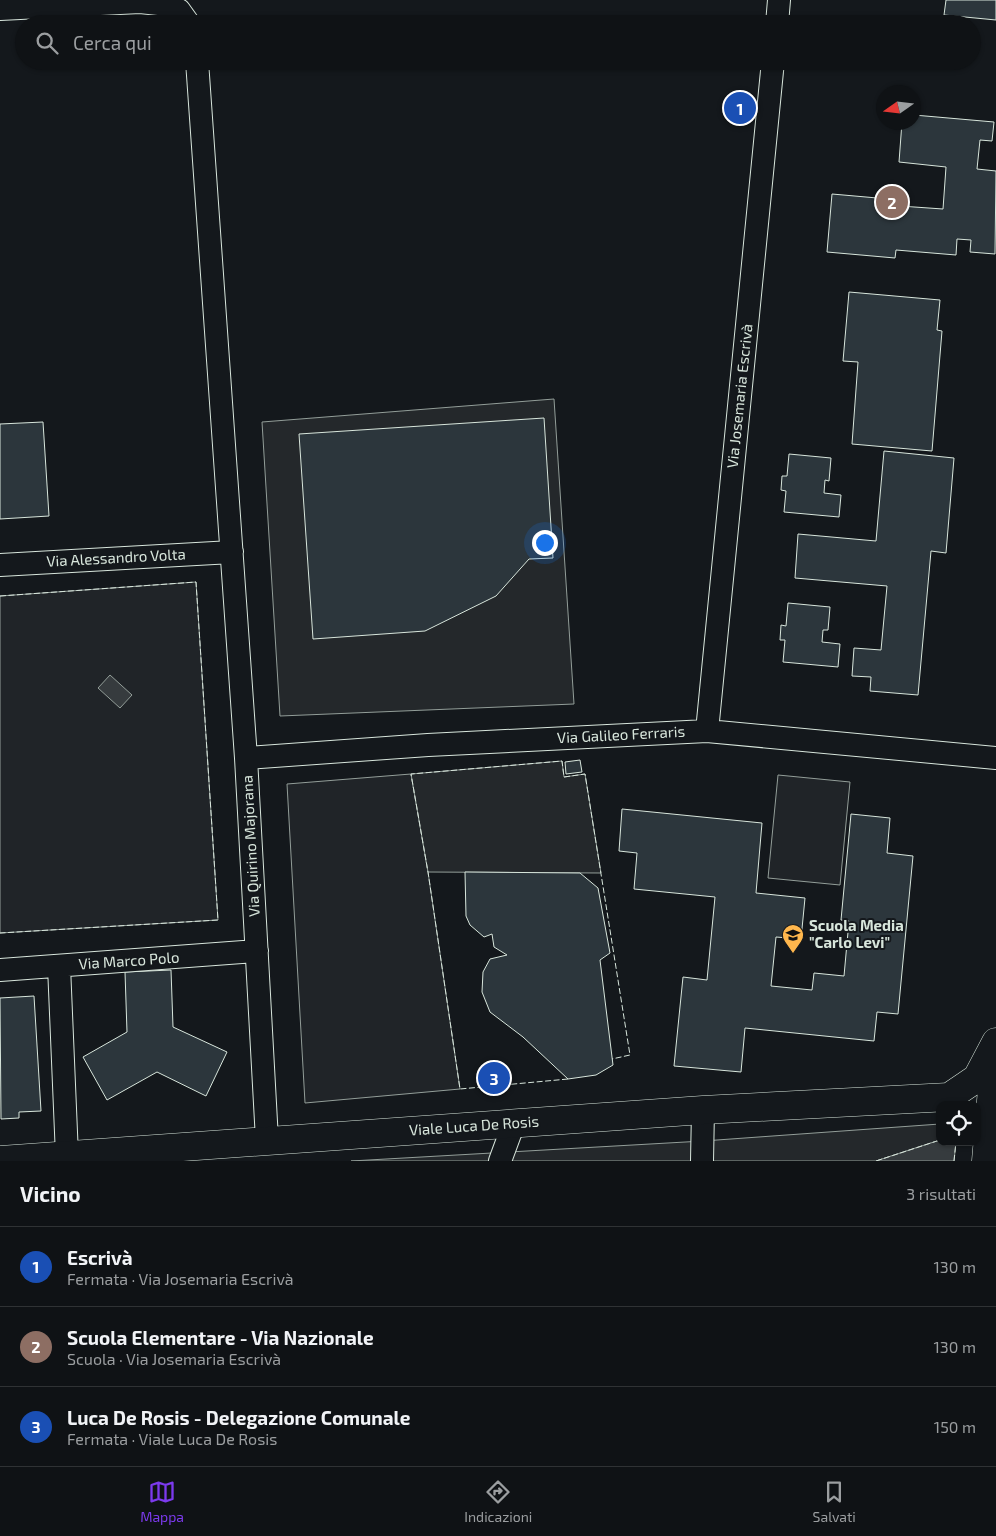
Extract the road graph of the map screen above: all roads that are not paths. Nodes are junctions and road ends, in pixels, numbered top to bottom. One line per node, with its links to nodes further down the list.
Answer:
1 (779, 0): 4 (street)
2 (0, 10): 3 (street)
3 (183, 15)
4 (778, 15)
5 (198, 70): 7 (street, Via Quirino Majorana)
6 (772, 70): 9 (street, Via Josemaria Escrivà)
7 (232, 552): 8 (street, Via Alessandro Volta); 10 (street, Via Quirino Majorana)
8 (0, 565)
9 (707, 731): 10 (street, Via Galileo Ferraris); 11 (street, Via Galileo Ferraris)
10 (246, 758): 12 (street, Via Quirino Majorana)
11 (996, 758)
12 (257, 951): 13 (street, Via Marco Polo); 21 (street, Via Quirino Majorana)
13 (59, 966): 14 (street, Via Marco Polo); 23 (street)
14 (0, 970)
15 (996, 1043): 16 (main road); 22 (main road)
16 (956, 1101)
17 (936, 1102): 18 (main road, Viale Luca De Rosis)
18 (703, 1110): 19 (main road, Viale Luca De Rosis); 26 (street)
19 (514, 1123): 21 (main road, Viale Luca De Rosis); 25 (street)
20 (981, 1135): 22 (main road)
21 (267, 1151): 23 (main road, Viale Luca De Rosis)
22 (987, 1155)
23 (68, 1156): 24 (main road, Viale Luca De Rosis)
24 (0, 1160)
25 (500, 1161)
26 (702, 1161)

